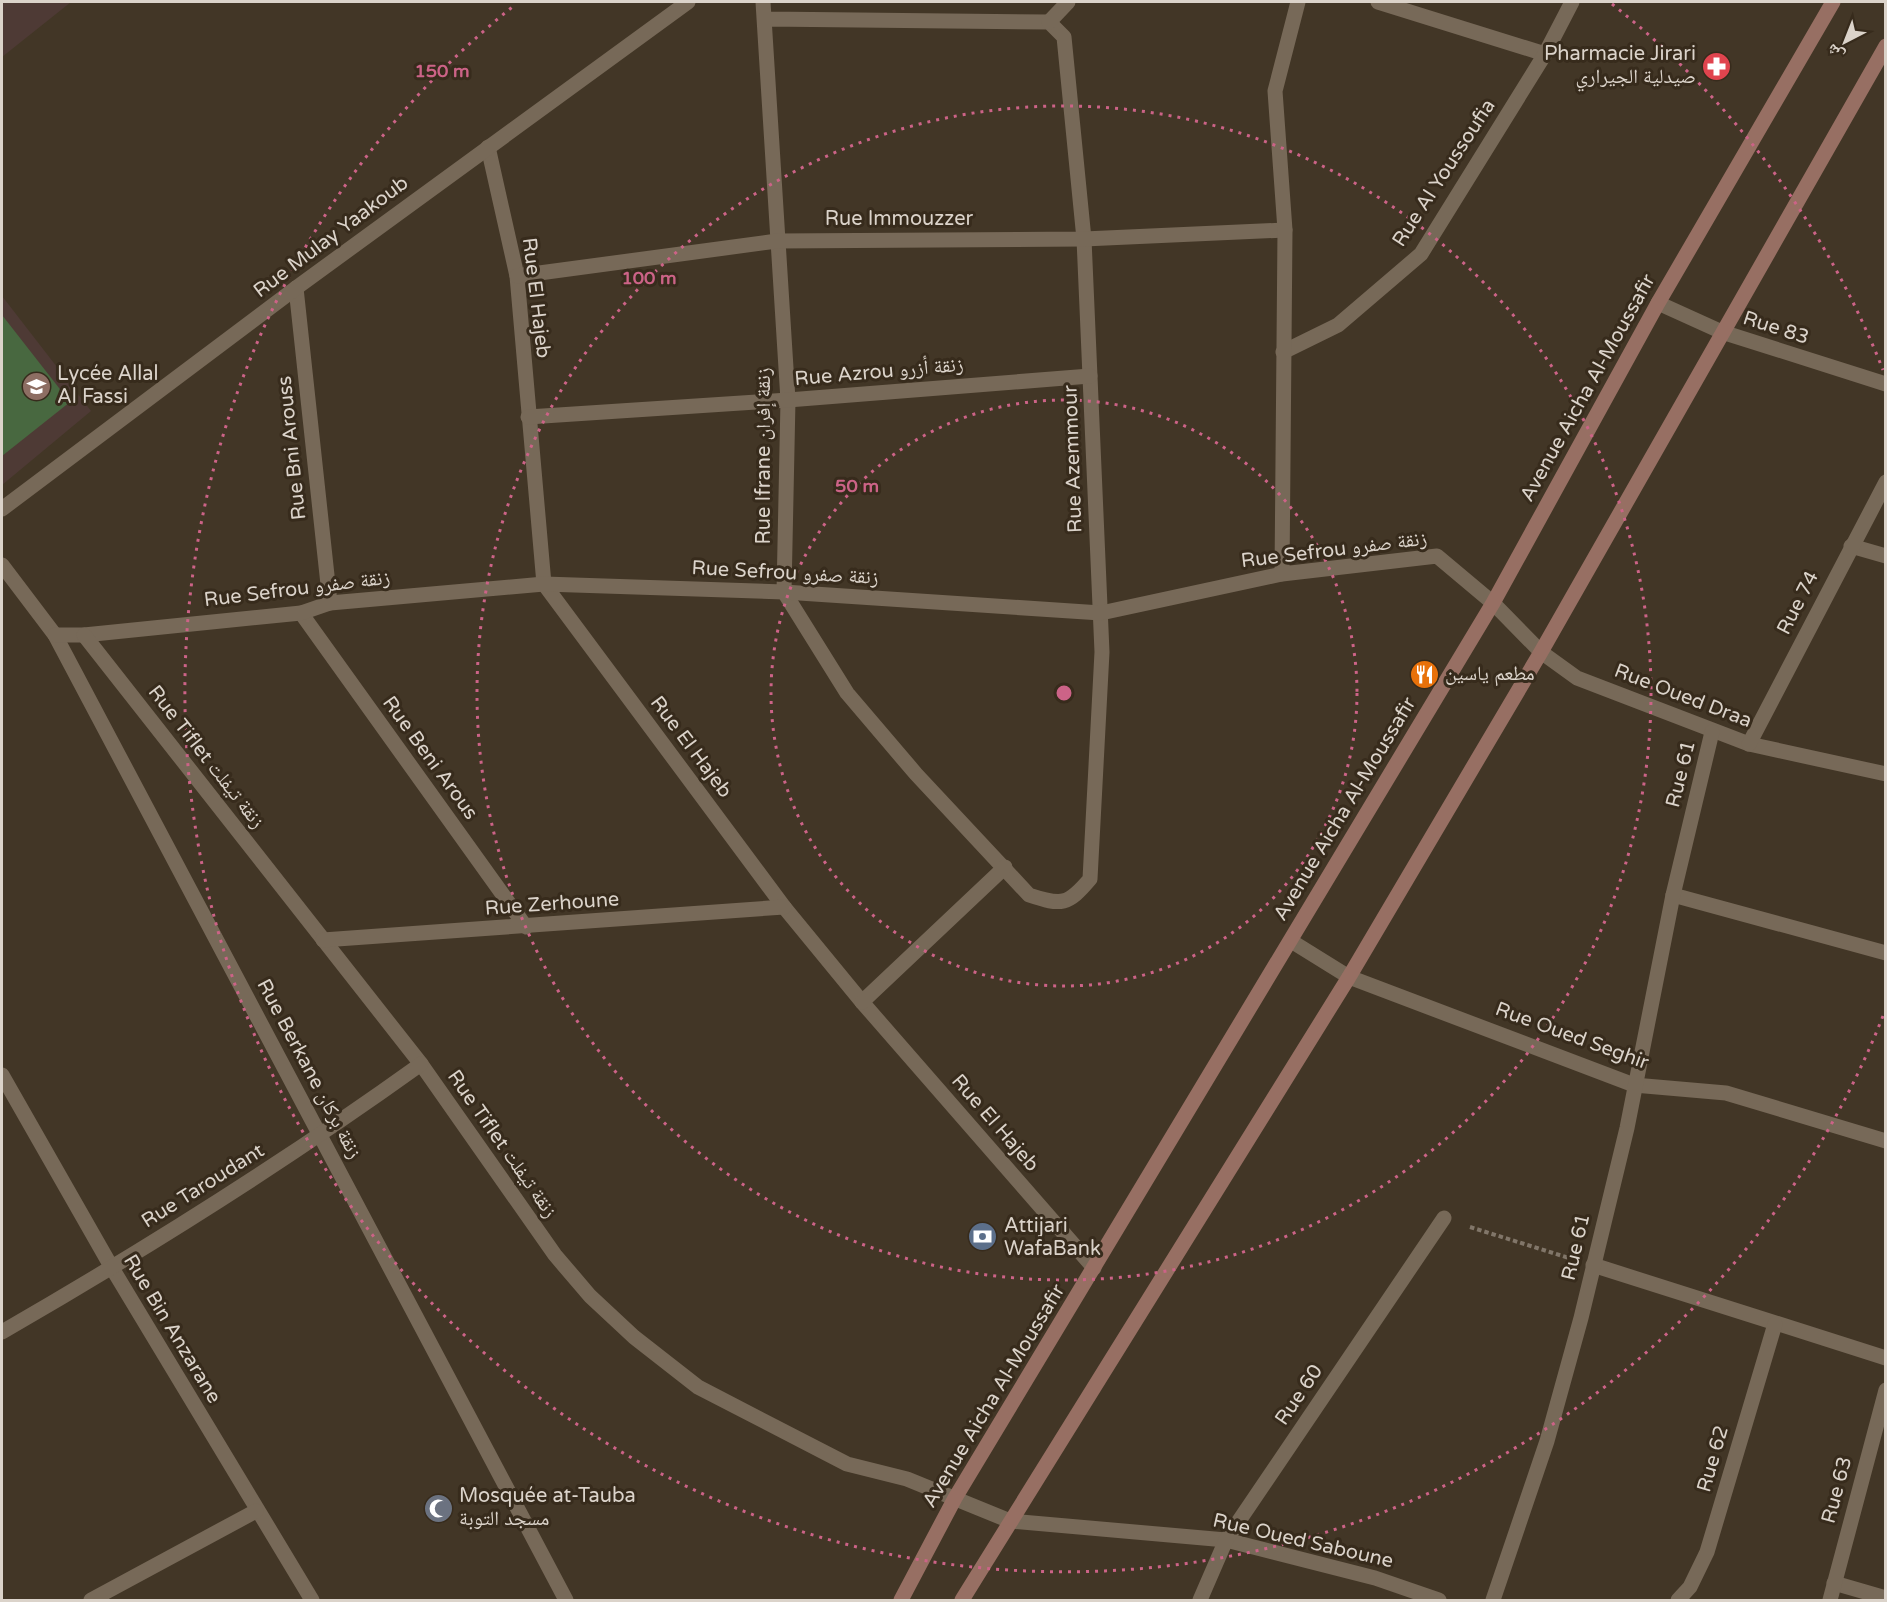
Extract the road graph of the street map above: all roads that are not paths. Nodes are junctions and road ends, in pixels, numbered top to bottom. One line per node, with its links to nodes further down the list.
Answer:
1 (688, 2): 12 (street, Rue Mulay Yaakoub)
2 (763, 2): 8 (street, Rue Ifrane زنقة إفران)
3 (1068, 2): 9 (street)
4 (1298, 2): 13 (street)
5 (1378, 2): 11 (street)
6 (1572, 2): 11 (street, Rue Al Youssoufia)
7 (1833, 2): 18 (main road, Avenue Aicha Al-Moussafir)
8 (766, 20): 9 (street); 15 (street, Rue Ifrane زنقة إفران)
9 (1049, 22): 14 (street, Rue Azemmour)
10 (1886, 46): 19 (main road)
11 (1545, 54): 20 (street, Rue Al Youssoufia)
12 (488, 147): 16 (street, Rue El Hajeb); 17 (street, Rue Mulay Yaakoub)
13 (1285, 230): 14 (street, Rue Immouzzer); 20 (street)
14 (1084, 239): 15 (street, Rue Immouzzer); 21 (street, Rue Azemmour)
15 (777, 241): 16 (street, Rue Immouzzer); 23 (street, Rue Ifrane زنقة إفران)
16 (517, 276): 24 (street, Rue El Hajeb)
17 (296, 288): 26 (street, Rue Mulay Yaakoub); 33 (street, Rue Bni Arouss)
18 (1658, 303): 19 (street, Rue 83); 34 (main road, Avenue Aicha Al-Moussafir)
19 (1722, 332): 22 (street, Rue 83); 39 (main road)
20 (1283, 352): 30 (street)
21 (1090, 376): 23 (street, Rue Azrou زنقة أزرو); 36 (street, Rue Azemmour)
22 (1886, 384)
23 (788, 400): 24 (street, Rue Azrou زنقة أزرو); 32 (street, Rue Ifrane زنقة إفران)
24 (528, 417): 31 (street, Rue El Hajeb)
25 (1886, 482): 27 (street, Rue 74)
26 (2, 509)
27 (1851, 546): 28 (street); 41 (street, Rue 74)
28 (1886, 556)
29 (2, 565): 37 (street, Rue Berkane زنقة بركان)
30 (1282, 574): 34 (street, Rue Sefrou زنقة صفرو); 36 (street, Rue Sefrou زنقة صفرو)
31 (544, 584): 32 (street, Rue Sefrou زنقة صفرو); 33 (street, Rue Sefrou زنقة صفرو); 45 (street, Rue El Hajeb)
32 (784, 592): 36 (street, Rue Sefrou زنقة صفرو); 43 (street)
33 (330, 603): 35 (street, Rue Sefrou زنقة صفرو)
34 (1493, 603): 39 (street, Rue Oued Draa); 48 (main road, Avenue Aicha Al-Moussafir)
35 (301, 613): 38 (street, Rue Sefrou زنقة صفرو); 46 (street, Rue Beni Arous)
36 (1101, 613): 43 (street, Rue Azemmour)
37 (55, 635): 38 (street, Rue Sefrou زنقة صفرو); 55 (street, Rue Berkane زنقة بركان)
38 (84, 635): 47 (street, Rue Tiflet زنقة تيفلت)
39 (1541, 652): 40 (street, Rue Oued Draa); 50 (main road)
40 (1712, 732): 41 (street, Rue Oued Draa); 44 (street, Rue 61)
41 (1749, 744): 42 (street, Rue Oued Draa)
42 (1886, 774)
43 (1005, 867): 51 (street)
44 (1672, 895): 49 (street); 54 (street, Rue 61)
45 (784, 907): 46 (street, Rue Zerhoune); 51 (street, Rue El Hajeb)
46 (526, 927): 47 (street, Rue Zerhoune)
47 (323, 940): 52 (street, Rue Tiflet زنقة تيفلت)
48 (1291, 941): 50 (street, Rue Oued Seghir); 60 (main road, Avenue Aicha Al-Moussafir)
49 (1886, 953)
50 (1349, 977): 54 (street, Rue Oued Seghir); 67 (main road)
51 (862, 1002): 60 (street, Rue El Hajeb)
52 (421, 1064): 55 (street, Rue Taroudant); 65 (street, Rue Tiflet زنقة تيفلت)
53 (2, 1075): 59 (street, Rue Bin Anzarane)
54 (1634, 1085): 56 (street, Rue Oued Seghir); 58 (street, Rue 61)
55 (321, 1136): 59 (street, Rue Taroudant); 73 (street, Rue Berkane زنقة بركان)
56 (1886, 1141)
57 (1444, 1218): 68 (street, Rue 60)
58 (1593, 1265): 61 (street); 78 (street, Rue 61)
59 (112, 1268): 62 (street, Rue Taroudant); 66 (street, Rue Bin Anzarane)
60 (1094, 1269): 65 (main road, Avenue Aicha Al-Moussafir)
61 (1775, 1324): 63 (street); 79 (street, Rue 62)
62 (2, 1332)
63 (1886, 1358)
64 (1886, 1390): 69 (street, Rue 63)
65 (955, 1498): 67 (street, Rue Tiflet زنقة تيفلت); 74 (main road, Avenue Aicha Al-Moussafir)
66 (256, 1510): 71 (street); 72 (street, Rue Bin Anzarane)
67 (1010, 1521): 68 (street, Rue Oued Saboune); 75 (main road)
68 (1226, 1540): 76 (street, Rue 60); 77 (street, Rue Oued Saboune)
69 (1834, 1583): 70 (street); 80 (street, Rue 63)
70 (1886, 1598)
71 (91, 1600)
72 (312, 1600)
73 (566, 1600)
74 (901, 1600)
75 (962, 1600)
76 (1200, 1600)
77 (1439, 1600)
78 (1493, 1600)
79 (1678, 1600)
80 (1830, 1600)

